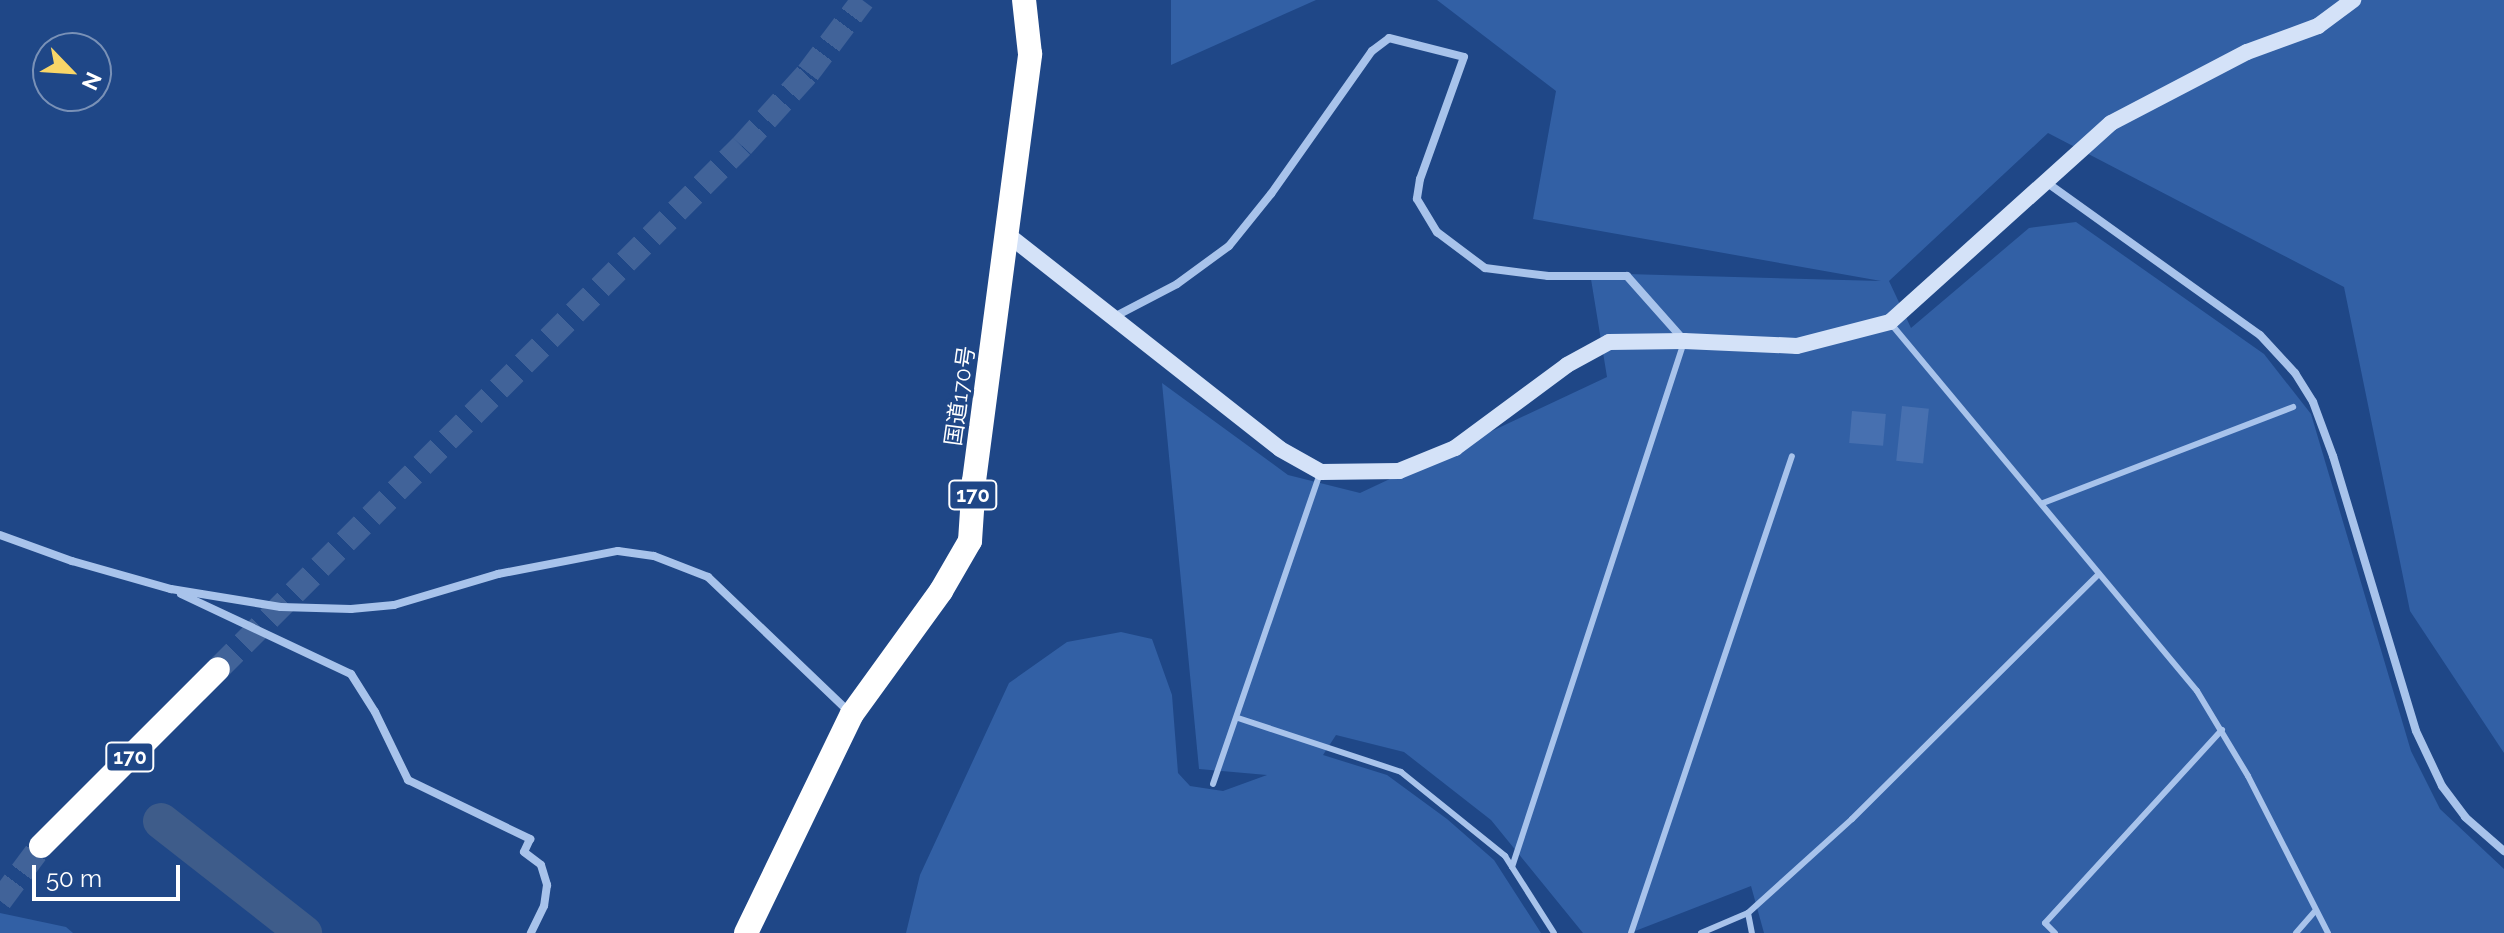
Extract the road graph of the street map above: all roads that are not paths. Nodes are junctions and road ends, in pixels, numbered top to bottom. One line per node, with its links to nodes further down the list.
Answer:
1 (1024, 0): 4 (highway, 国道170号 / 170)
2 (2353, 0): 3 (street)
3 (2046, 182): 6 (street); 21 (street)
4 (1007, 234): 5 (street); 16 (highway, 国道170号 / 170)
5 (1111, 318): 7 (street); 10 (street)
6 (1890, 322): 7 (street); 11 (lane)
7 (1684, 341): 10 (street); 22 (lane)
8 (2293, 407): 11 (lane)
9 (1792, 456): 28 (lane)
10 (1321, 472): 17 (lane)
11 (2043, 503): 13 (lane)
12 (0, 535): 14 (street)
13 (2099, 574): 18 (lane); 24 (lane)
14 (171, 589): 16 (street); 25 (street)
15 (218, 669): 20 (highway, 170)
16 (852, 714): 26 (highway, 国道170号 / 170)
17 (1238, 718): 19 (lane); 22 (lane)
18 (2222, 730): 23 (lane); 31 (lane)
19 (1213, 784)
20 (41, 846)
21 (2504, 851)
22 (1512, 867): 27 (lane)
23 (2314, 912): 32 (lane); 33 (lane)
24 (1748, 913): 29 (lane); 30 (lane)
25 (531, 933)
26 (746, 933)
27 (1554, 933)
28 (1631, 933)
29 (1701, 933)
30 (1752, 933)
31 (2055, 933)
32 (2296, 933)
33 (2328, 933)

